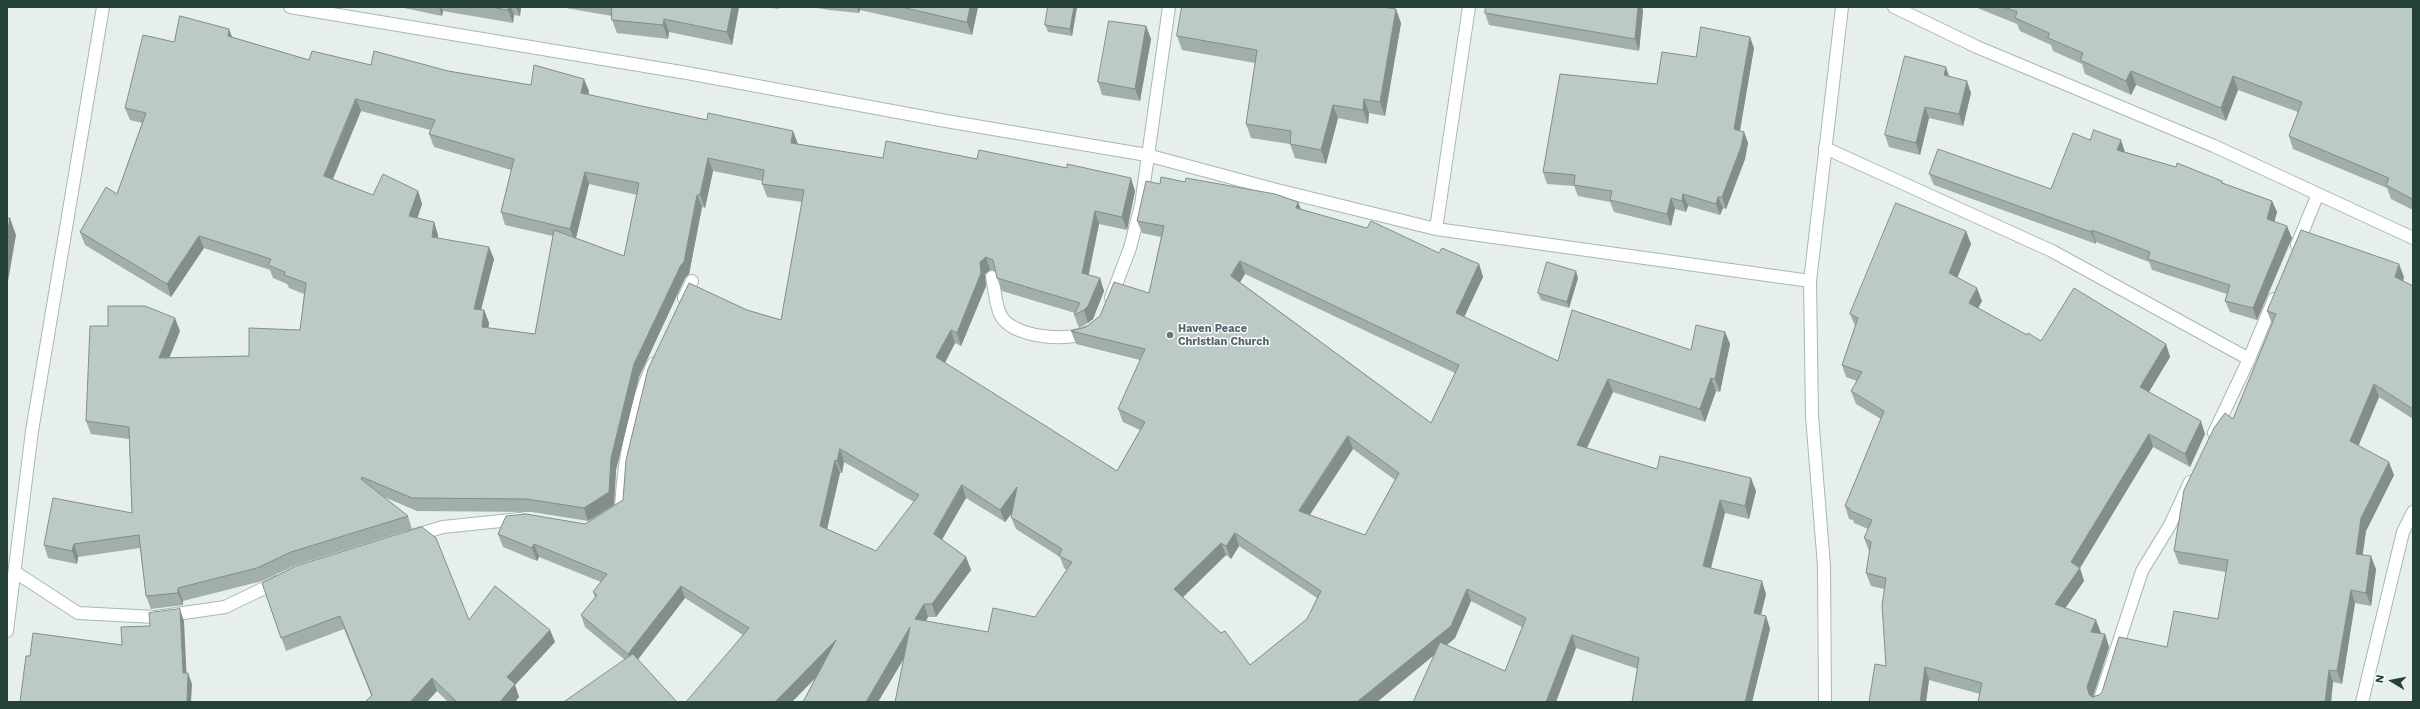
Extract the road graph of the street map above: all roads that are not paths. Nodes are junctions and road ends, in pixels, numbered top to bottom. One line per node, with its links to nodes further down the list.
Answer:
1 (103, 7): 28 (street)
2 (290, 7): 8 (street)
3 (1169, 7): 8 (street)
4 (1468, 7): 10 (street)
5 (1842, 7): 7 (street)
6 (1894, 7): 9 (street)
7 (1825, 148): 14 (street); 21 (street)
8 (1147, 155): 10 (street); 18 (street)
9 (2318, 194): 11 (street); 12 (street)
10 (1436, 229): 14 (street)
11 (2413, 238)
12 (2291, 258)
13 (992, 277): 19 (street)
14 (1810, 280): 31 (street)
15 (692, 281): 17 (street)
16 (2279, 287): 21 (street)
17 (678, 309)
18 (1106, 309)
19 (1099, 323)
20 (659, 351): 26 (street)
21 (2249, 359): 22 (street)
22 (2208, 446)
23 (2194, 474): 32 (street)
24 (2413, 512): 33 (street)
25 (531, 518): 27 (street)
26 (602, 521)
27 (399, 540)
28 (15, 572): 29 (street); 30 (street)
29 (285, 578)
30 (7, 631)
31 (1825, 702)
32 (2099, 702)
33 (2362, 702)

